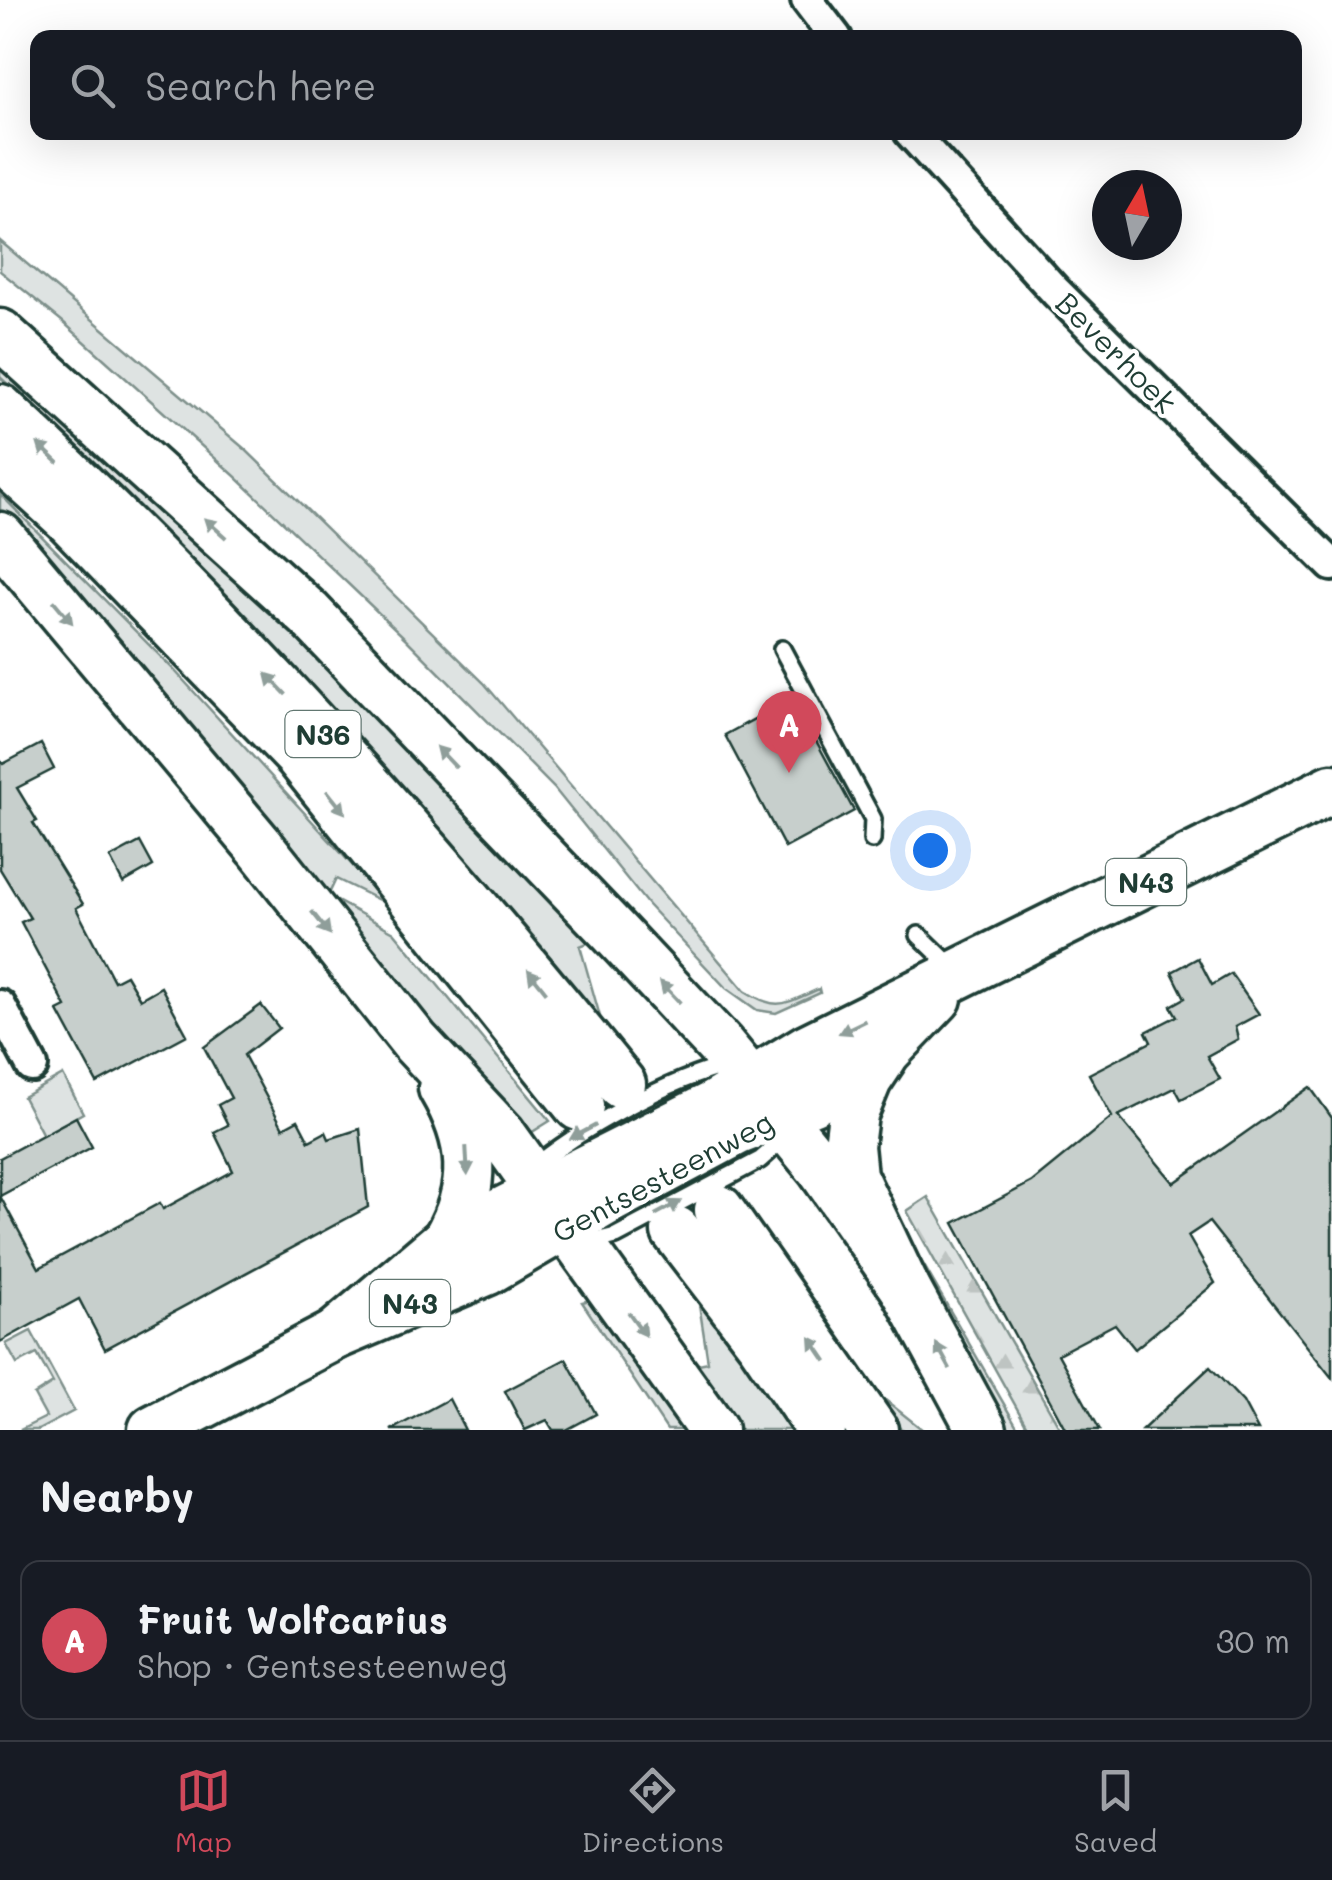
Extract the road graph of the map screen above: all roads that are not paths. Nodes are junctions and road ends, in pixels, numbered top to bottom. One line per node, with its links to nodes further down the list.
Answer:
1 (807, 0): 2 (street)
2 (830, 30)
3 (917, 140): 8 (street, Beverhoek)
4 (0, 334): 19 (main road, one-way to 4)
5 (0, 409): 18 (main road, N36, one-way to 5)
6 (0, 456): 20 (main road, N36, one-way to 20)
7 (0, 537): 15 (main road, one-way to 15)
8 (1332, 565)
9 (782, 650): 11 (lane)
10 (1332, 789): 13 (main road, Gentsesteenweg / N43)
11 (872, 840)
12 (919, 936): 13 (lane)
13 (960, 974): 16 (main road, Gentsesteenweg / N43); 19 (main road, Gentsesteenweg / N43, one-way to 19)
14 (0, 1006): 17 (street)
15 (415, 1042): 22 (main road); 24 (main road, one-way to 24)
16 (888, 1049): 19 (main road, Gentsesteenweg / N43); 25 (main road)
17 (32, 1066)
18 (621, 1084)
19 (764, 1098): 22 (main road, Gentsesteenweg / N43); 22 (lane, N43, one-way to 22); 25 (main road)
20 (579, 1106)
21 (719, 1210): 30 (main road, one-way to 21)
22 (544, 1214): 24 (main road, Gentsesteenweg / N43); 26 (main road, Gentsesteenweg / N43); 28 (main road, one-way to 28)
23 (676, 1231): 29 (main road, one-way to 29)
24 (447, 1240): 26 (main road, Gentsesteenweg / N43)
25 (905, 1288): 31 (main road, one-way to 25)
26 (335, 1335): 27 (main road, Gentsesteenweg / N43)
27 (152, 1430)
28 (713, 1430)
29 (822, 1430)
30 (873, 1430)
31 (982, 1430)

